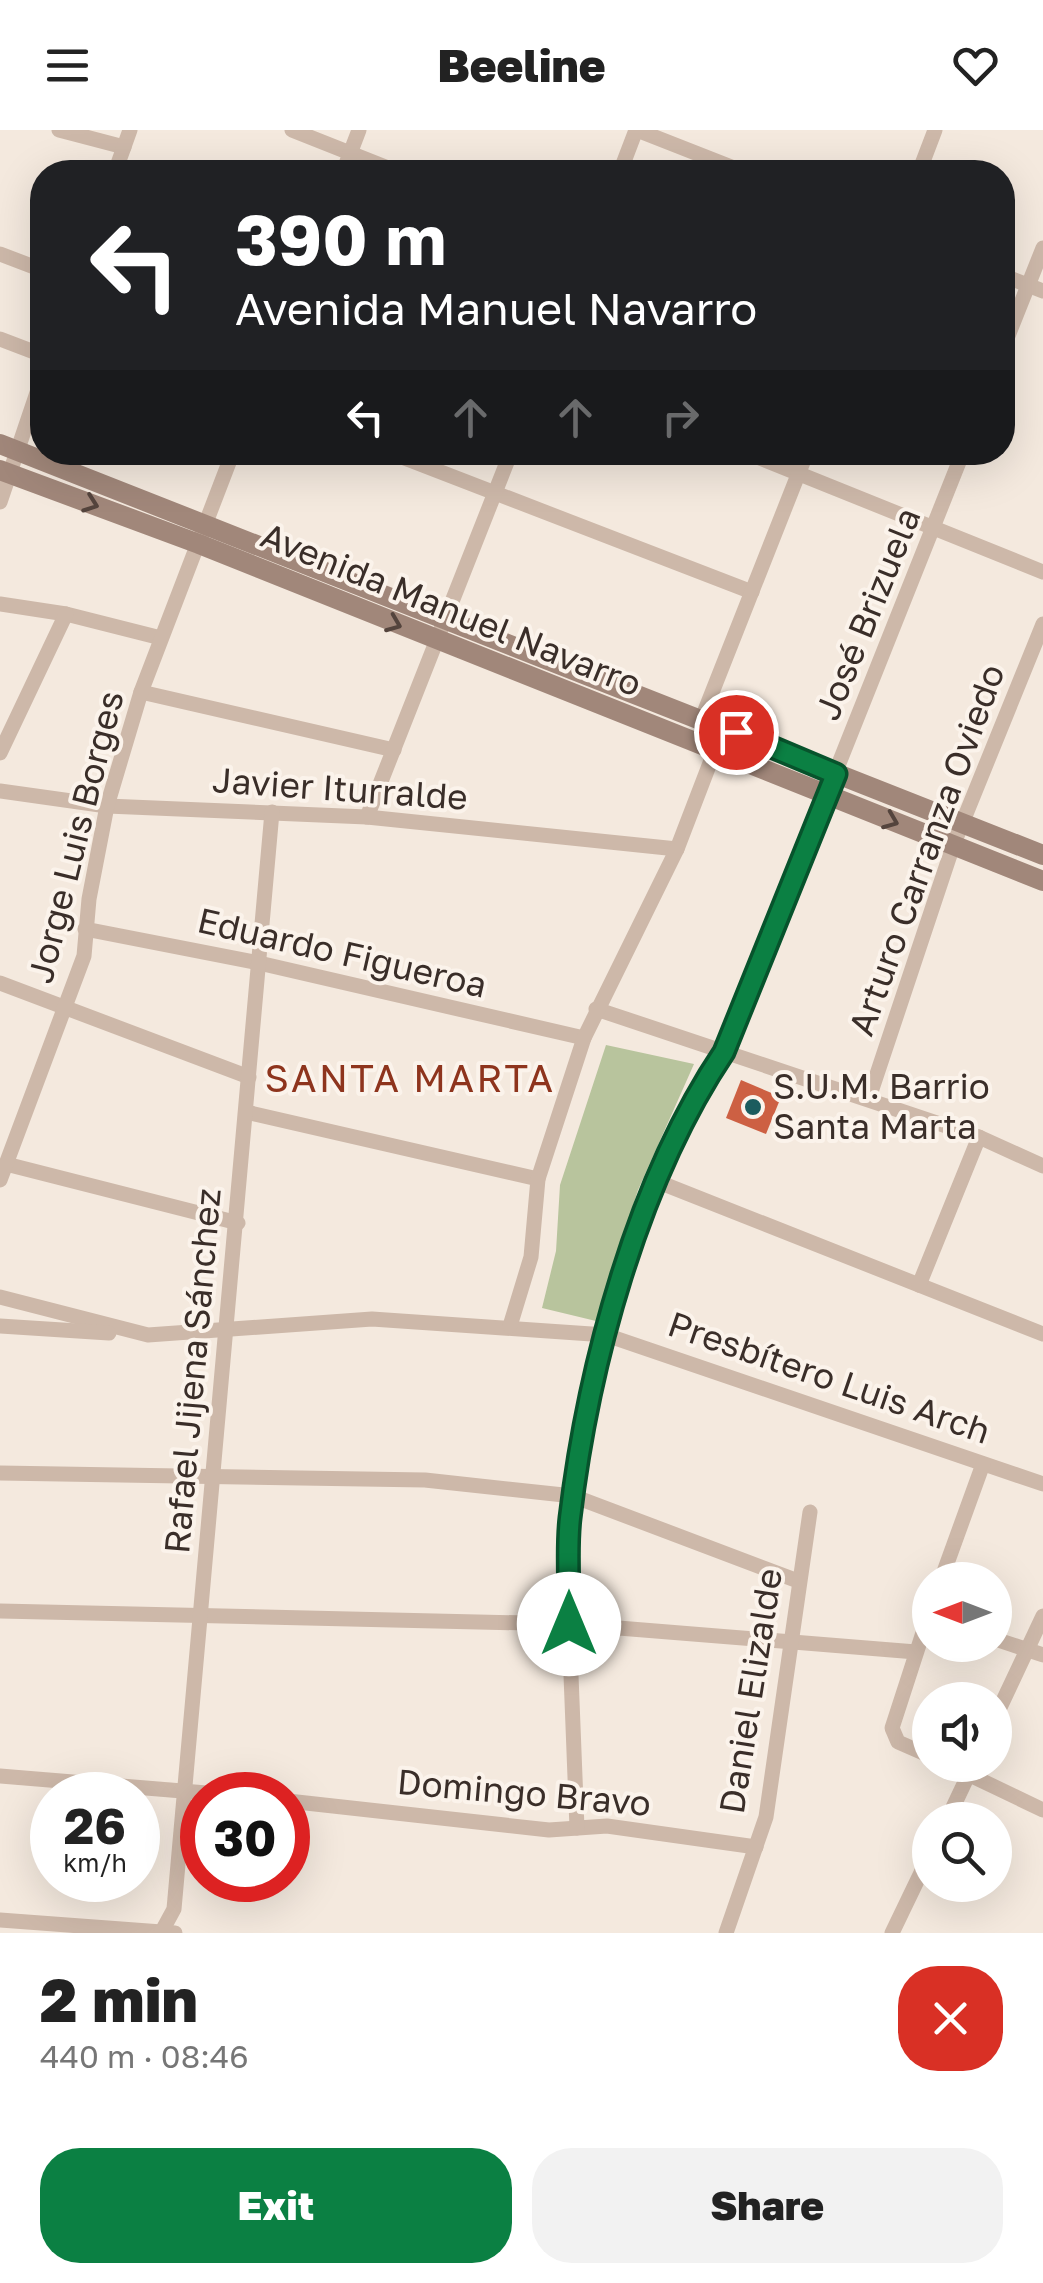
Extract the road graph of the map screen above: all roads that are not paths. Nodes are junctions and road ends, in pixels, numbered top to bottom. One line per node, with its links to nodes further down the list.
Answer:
1 (59, 130): 7 (street)
2 (130, 130): 7 (street)
3 (292, 130): 8 (street)
4 (359, 130): 8 (street)
5 (636, 130): 12 (street); 13 (street)
6 (936, 130): 14 (street)
7 (124, 148): 9 (street)
8 (350, 153): 10 (street); 11 (street)
9 (120, 160)
10 (347, 160)
11 (368, 160)
12 (625, 160)
13 (713, 160)
14 (923, 160)
15 (1043, 248): 18 (street)
16 (0, 254): 17 (street)
17 (30, 265)
18 (1036, 288): 19 (street)
19 (1015, 327)
20 (0, 339): 21 (street)
21 (30, 350)
22 (30, 403): 23 (street)
23 (9, 447): 31 (street)
24 (56, 465): 35 (main road, Avenida Manuel Navarro)
25 (228, 465): 35 (street, Jorge Luis Borges)
26 (424, 465): 33 (street)
27 (506, 465): 33 (street)
28 (777, 465): 32 (street)
29 (803, 465): 32 (street)
30 (958, 465): 36 (street, José Brizuela)
31 (4, 472): 34 (street); 37 (main road, Avenida Manuel Navarro, one-way to 37)
32 (799, 474): 36 (street); 39 (street)
33 (496, 493): 39 (street); 42 (street)
34 (0, 502)
35 (206, 522): 37 (street, Jorge Luis Borges); 42 (main road, Avenida Manuel Navarro)
36 (933, 529): 38 (street); 51 (street, José Brizuela)
37 (199, 544): 44 (street, Jorge Luis Borges); 45 (main road, Avenida Manuel Navarro, one-way to 45)
38 (1043, 572)
39 (752, 592): 47 (street)
40 (0, 604): 41 (street)
41 (66, 614): 44 (street); 50 (street)
42 (447, 618): 45 (street); 47 (main road, Avenida Manuel Navarro)
43 (1043, 624): 57 (street, Arturo Carranza Oviedo)
44 (161, 638): 46 (street, Jorge Luis Borges)
45 (438, 642): 48 (street); 49 (main road, Avenida Manuel Navarro)
46 (141, 692): 48 (street); 54 (street, Jorge Luis Borges)
47 (702, 718): 49 (street); 51 (main road, Avenida Manuel Navarro)
48 (394, 750): 56 (street)
49 (715, 750): 53 (main road, Avenida Manuel Navarro); 59 (street)
50 (0, 754)
51 (836, 774): 53 (street, José Brizuela); 57 (main road, Avenida Manuel Navarro)
52 (0, 791): 54 (street, Javier Iturralde)
53 (827, 796): 58 (main road, Avenida Manuel Navarro, one-way to 58); 68 (street, José Brizuela)
54 (107, 806): 55 (street, Javier Iturralde); 62 (street, Jorge Luis Borges)
55 (272, 812): 56 (street, Javier Iturralde); 63 (street, Rafael Jijena Sánchez)
56 (367, 817): 59 (street, Javier Iturralde)
57 (964, 824): 58 (street, Arturo Carranza Oviedo); 60 (main road, Avenida Manuel Navarro)
58 (953, 846): 61 (main road, Avenida Manuel Navarro); 70 (street, Arturo Carranza Oviedo)
59 (676, 849): 66 (street)
60 (1043, 855)
61 (1043, 881)
62 (86, 929): 63 (street, Eduardo Figueroa); 65 (street, Jorge Luis Borges)
63 (259, 963): 67 (street, Eduardo Figueroa); 69 (street, Rafael Jijena Sánchez)
64 (0, 984): 65 (street)
65 (66, 1007): 69 (street); 74 (street, Jorge Luis Borges)
66 (596, 1008): 67 (street); 68 (street)
67 (584, 1038): 75 (street)
68 (724, 1052): 70 (street); 76 (street, José Brizuela)
69 (249, 1077): 71 (street, Rafael Jijena Sánchez)
70 (869, 1098): 72 (street)
71 (246, 1112): 75 (street); 77 (street, Rafael Jijena Sánchez)
72 (979, 1137): 73 (street); 78 (street)
73 (1043, 1166)
74 (3, 1172): 77 (street)
75 (538, 1179): 81 (street)
76 (656, 1181): 78 (street); 85 (street, José Brizuela)
77 (238, 1222): 82 (street, Rafael Jijena Sánchez)
78 (919, 1285): 83 (street)
79 (0, 1297): 84 (street, Presbítero Luis Arch)
80 (0, 1326): 84 (street)
81 (510, 1326): 82 (street, Presbítero Luis Arch); 85 (street, Presbítero Luis Arch)
82 (229, 1330): 84 (street, Presbítero Luis Arch); 88 (street, Rafael Jijena Sánchez)
83 (1043, 1334)
84 (148, 1335)
85 (606, 1335): 86 (street, Presbítero Luis Arch); 90 (street, José Brizuela)
86 (983, 1464): 89 (street, Presbítero Luis Arch); 92 (street)
87 (0, 1473): 88 (street)
88 (214, 1474): 90 (street); 95 (street, Rafael Jijena Sánchez)
89 (1043, 1484)
90 (574, 1496): 93 (street); 97 (street, José Brizuela)
91 (810, 1512): 93 (street, Daniel Elizalde)
92 (948, 1562)
93 (798, 1581): 98 (street, Daniel Elizalde)
94 (0, 1611): 95 (street)
95 (200, 1612): 97 (street); 104 (street, Rafael Jijena Sánchez)
96 (1043, 1616): 100 (street)
97 (569, 1624): 98 (street); 111 (street, José Brizuela)
98 (789, 1640): 99 (street); 112 (street, Daniel Elizalde)
99 (912, 1652)
100 (1035, 1653): 102 (street)
101 (913, 1662): 103 (street)
102 (1012, 1690)
103 (912, 1747)
104 (184, 1772)
105 (0, 1776): 107 (street)
106 (993, 1782): 109 (street)
107 (180, 1790)
108 (310, 1803): 111 (street, Domingo Bravo)
109 (1043, 1810)
110 (180, 1820): 115 (street, Rafael Jijena Sánchez)
111 (577, 1828): 112 (street, Domingo Bravo)
112 (756, 1847): 116 (street, Daniel Elizalde)
113 (912, 1891): 117 (street)
114 (0, 1920): 115 (street)
115 (166, 1932)
116 (726, 1933)
117 (892, 1933)

